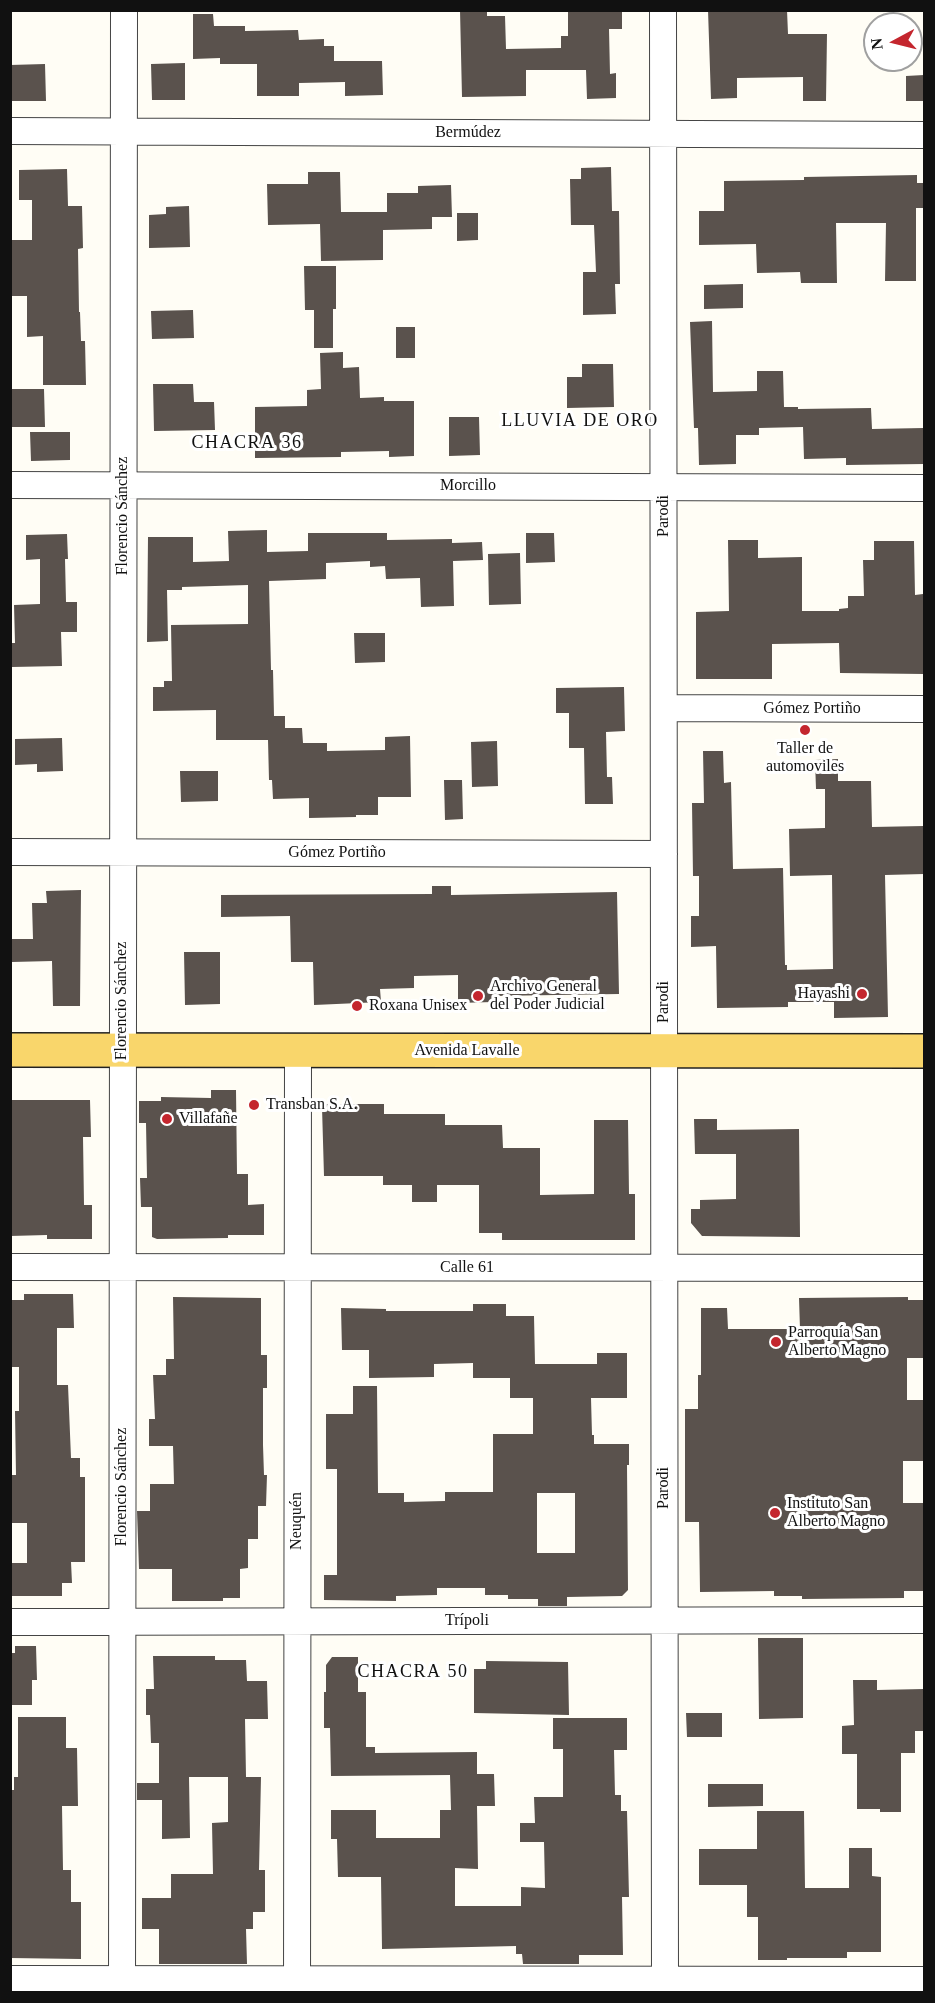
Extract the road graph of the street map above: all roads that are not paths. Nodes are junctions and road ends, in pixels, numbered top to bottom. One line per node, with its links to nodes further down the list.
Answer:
1 (124, 10): 4 (street, Florencio Sánchez)
2 (663, 10): 5 (street, Parodi)
3 (10, 132): 4 (street, Bermúdez)
4 (124, 132): 5 (street, Bermúdez); 8 (street, Florencio Sánchez)
5 (663, 134): 6 (street, Bermúdez); 9 (street, Parodi)
6 (924, 135)
7 (10, 485): 8 (street, Morcillo)
8 (123, 485): 9 (street, Morcillo); 14 (street, Florencio Sánchez)
9 (664, 487): 10 (street, Morcillo); 11 (street, Parodi)
10 (924, 488)
11 (664, 708): 12 (street, Gómez Portiño); 15 (street, Parodi)
12 (924, 709)
13 (10, 852): 14 (street, Gómez Portiño)
14 (122, 852): 15 (street, Gómez Portiño); 17 (street, Florencio Sánchez)
15 (663, 854): 19 (street, Parodi)
16 (10, 1050): 17 (main road, Avenida Lavalle)
17 (122, 1050): 18 (main road, Avenida Lavalle); 22 (street, Florencio Sánchez)
18 (298, 1050): 19 (main road, Avenida Lavalle); 23 (street, Neuquén)
19 (664, 1051): 20 (main road, Avenida Lavalle); 24 (street, Parodi)
20 (924, 1051)
21 (10, 1267): 22 (street, Calle 61)
22 (122, 1267): 23 (street, Calle 61); 29 (street, Florencio Sánchez)
23 (298, 1267): 24 (street, Calle 61); 30 (street, Neuquén)
24 (664, 1268): 25 (street, Calle 61); 27 (street, Parodi)
25 (924, 1268)
26 (924, 1620): 27 (street, Trípoli)
27 (664, 1621): 30 (street, Trípoli); 35 (street, Parodi)
28 (10, 1622): 29 (street, Trípoli)
29 (122, 1622): 30 (street, Trípoli); 33 (street, Florencio Sánchez)
30 (297, 1622): 34 (street, Neuquén)
31 (10, 1978): 33 (street)
32 (924, 1980): 35 (street)
33 (122, 1986): 34 (street)
34 (297, 1986): 35 (street)
35 (665, 1986)

